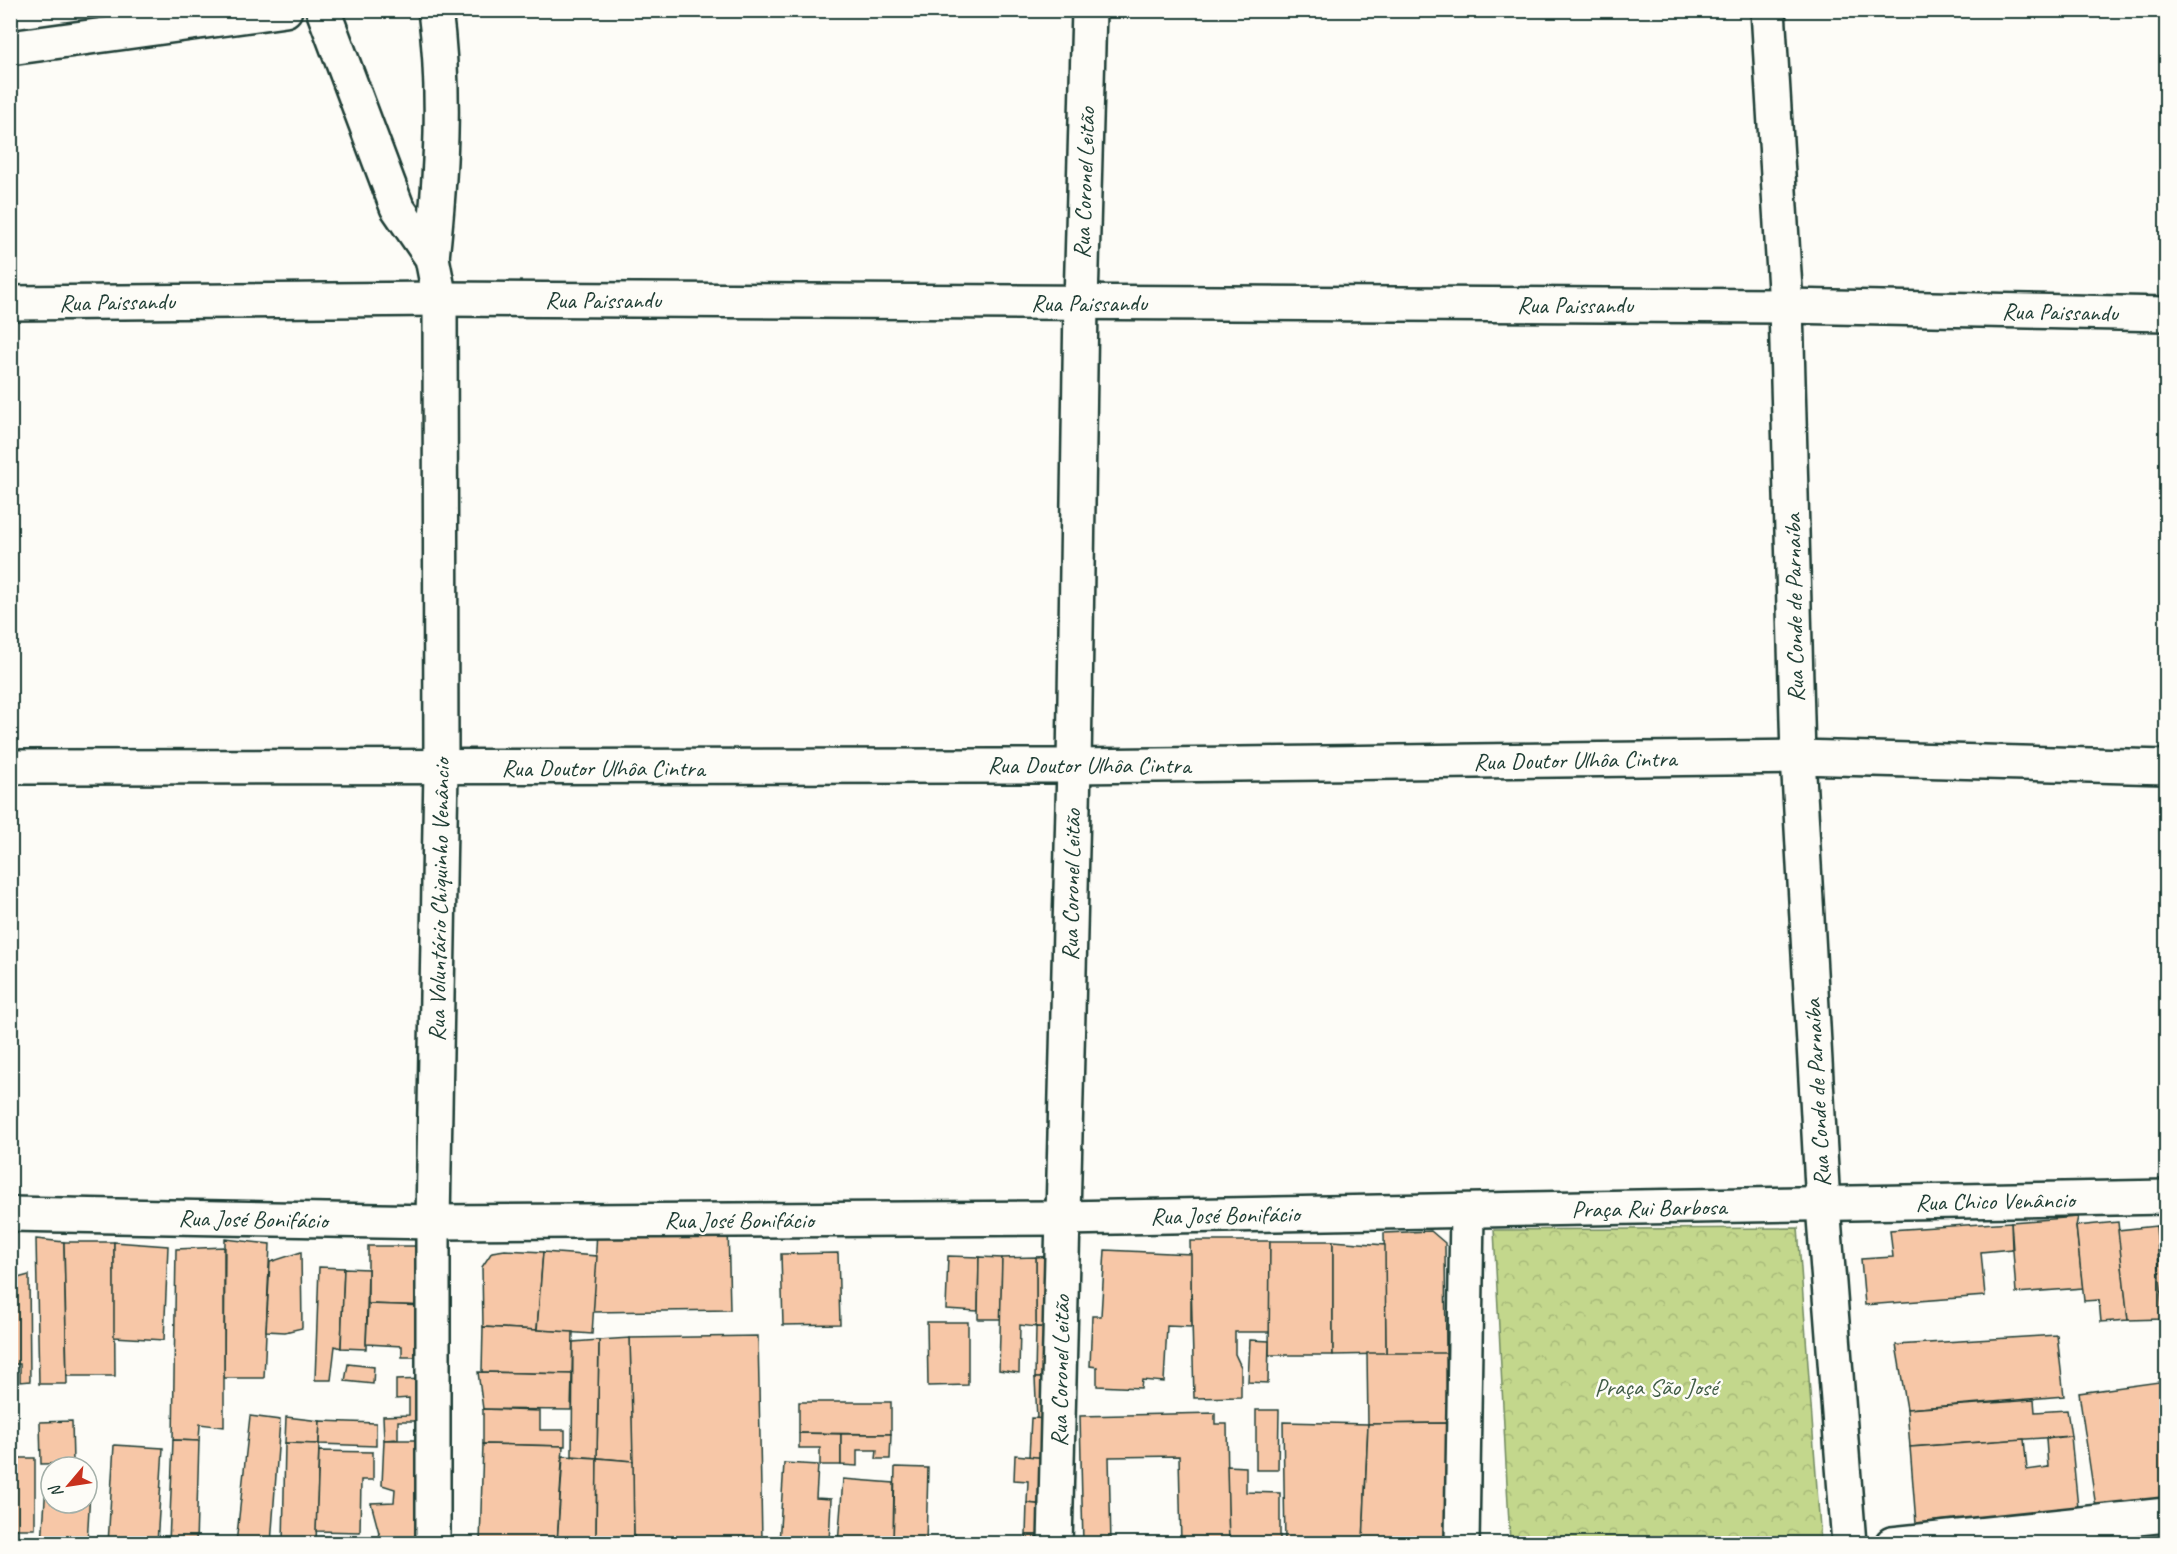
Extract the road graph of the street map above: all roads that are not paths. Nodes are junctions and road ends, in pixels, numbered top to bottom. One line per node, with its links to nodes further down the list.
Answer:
1 (285, 10): 6 (street)
2 (323, 10): 7 (street, Rua Voluntário Chiquinho Venâncio)
3 (435, 10): 7 (street, Rua Voluntário Chiquinho Venâncio)
4 (1089, 10): 10 (street, Rua Coronel Leitão)
5 (1768, 10): 11 (street, Rua Conde de Parnaíba)
6 (10, 48)
7 (432, 258): 8 (street, Rua Voluntário Chiquinho Venâncio)
8 (440, 299): 9 (street, Rua Paissandu); 10 (street, Rua Paissandu); 17 (street, Rua Voluntário Chiquinho Venâncio)
9 (10, 303)
10 (1081, 303): 11 (street, Rua Paissandu); 14 (street, Rua Coronel Leitão)
11 (1786, 306): 12 (street, Rua Paissandu); 13 (street, Rua Conde de Parnaíba)
12 (2166, 314)
13 (1798, 757): 14 (street, Rua Doutor Ulhôa Cintra); 15 (street, Rua Doutor Ulhôa Cintra); 19 (street, Rua Conde de Parnaíba)
14 (1074, 766): 17 (street, Rua Doutor Ulhôa Cintra); 22 (street, Rua Coronel Leitão)
15 (2166, 766)
16 (10, 767): 17 (street, Rua Doutor Ulhôa Cintra)
17 (441, 768): 23 (street, Rua Voluntário Chiquinho Venâncio)
18 (2166, 1197): 19 (street, Rua Chico Venâncio)
19 (1824, 1205): 20 (street, Praça Rui Barbosa); 28 (street)
20 (1467, 1211): 22 (street, Rua José Bonifácio); 27 (street)
21 (10, 1214): 23 (street, Rua José Bonifácio)
22 (1063, 1218): 23 (street, Rua José Bonifácio); 26 (street, Rua Coronel Leitão)
23 (433, 1222): 25 (street, Rua Voluntário Chiquinho Venâncio)
24 (2166, 1515): 29 (street)
25 (433, 1544)
26 (1055, 1544)
27 (1462, 1544)
28 (1849, 1544)
29 (1892, 1544)

